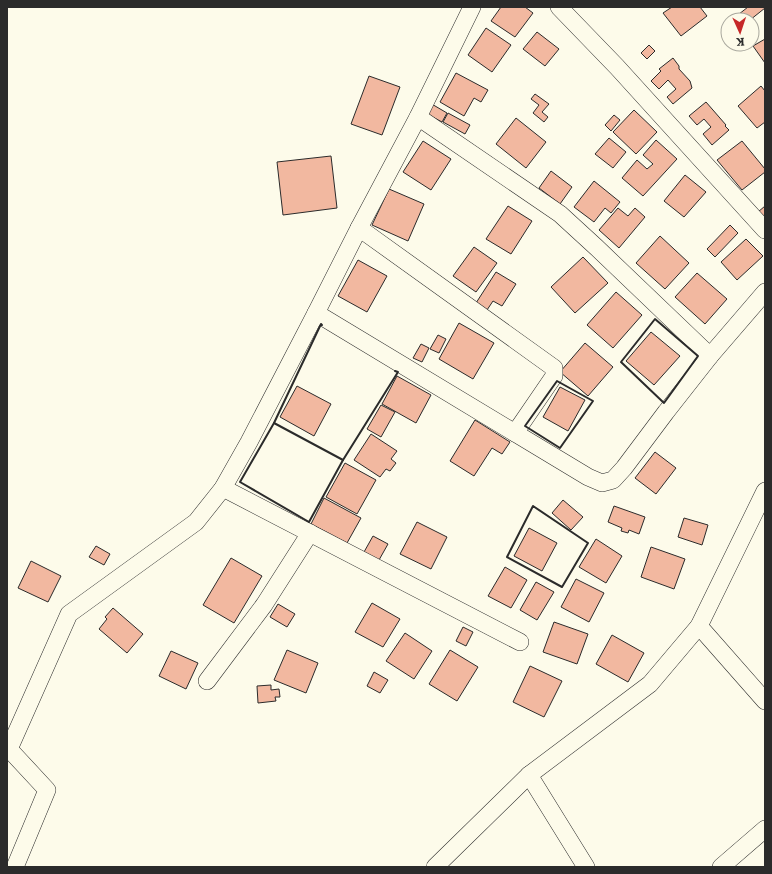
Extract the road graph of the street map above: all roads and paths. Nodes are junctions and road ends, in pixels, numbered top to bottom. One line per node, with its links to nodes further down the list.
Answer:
1 (472, 7): 3 (street)
2 (559, 7): 5 (street)
3 (418, 117): 4 (street); 8 (street)
4 (359, 228): 7 (street); 9 (street)
5 (765, 230)
6 (765, 292): 8 (street)
7 (316, 313): 9 (street); 10 (street)
8 (710, 356): 9 (street)
9 (515, 433)
10 (223, 488): 12 (street); 17 (street)
11 (765, 491): 13 (street)
12 (310, 533): 14 (street); 15 (street)
13 (699, 626): 16 (street); 18 (street)
14 (520, 642)
15 (207, 681)
16 (765, 701)
17 (8, 748): 20 (street)
18 (529, 775): 21 (street); 22 (street)
19 (765, 829): 23 (street)
20 (15, 867)
21 (435, 867)
22 (586, 867)
23 (721, 867)

